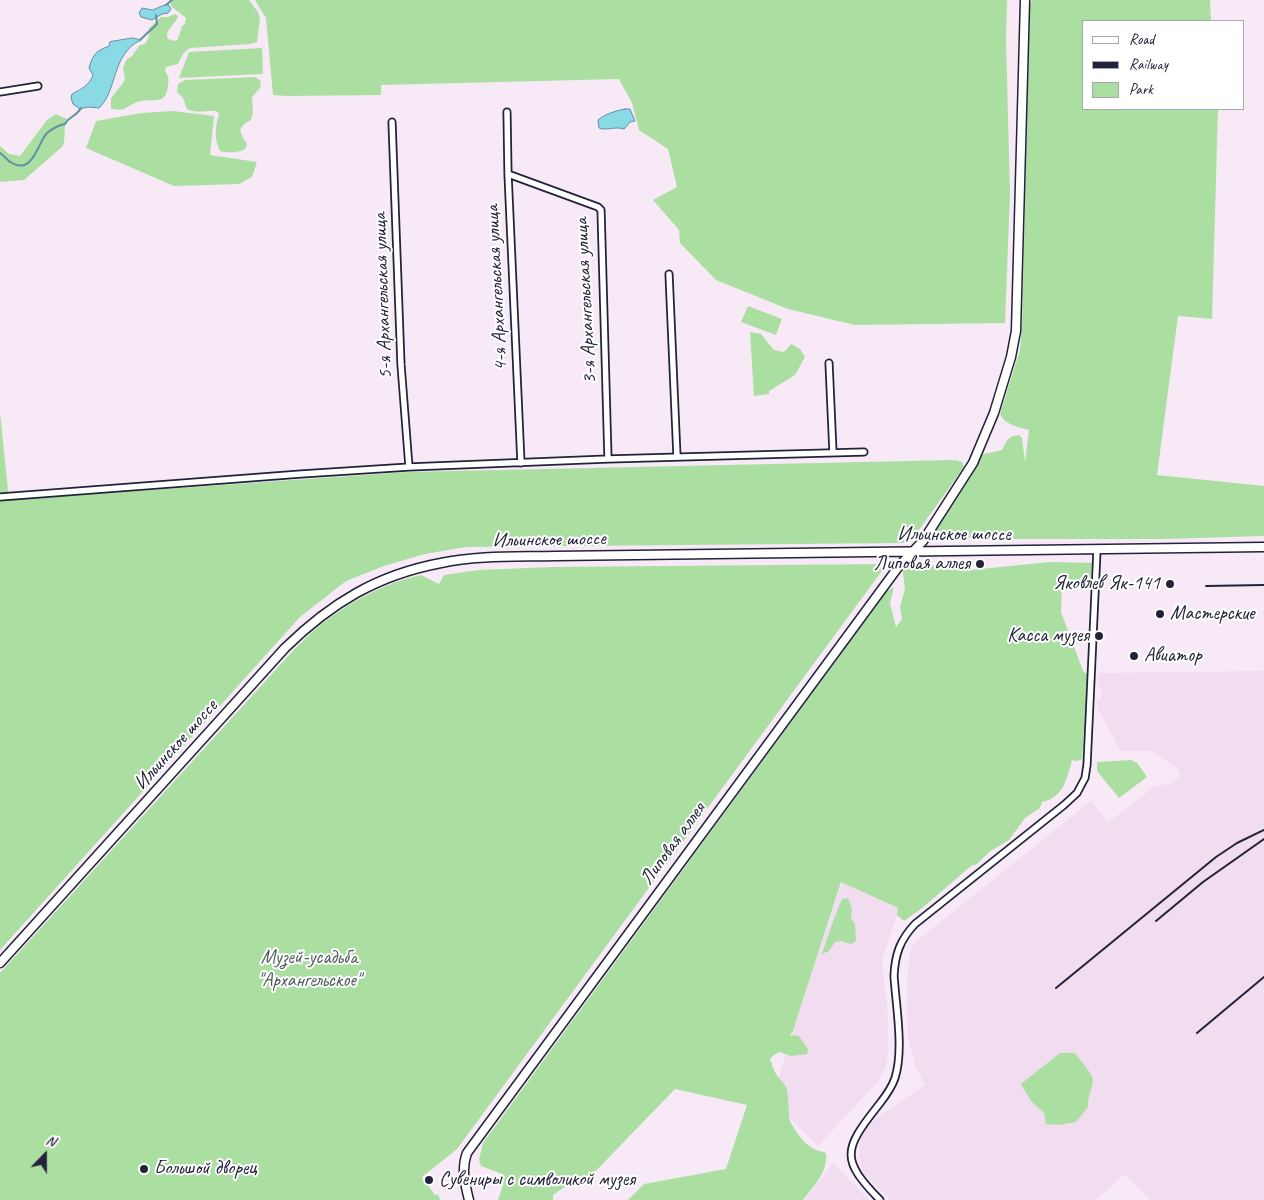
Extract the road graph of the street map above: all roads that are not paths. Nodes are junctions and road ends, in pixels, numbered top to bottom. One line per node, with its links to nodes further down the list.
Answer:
1 (1025, 0): 18 (main road, Липовая аллея)
2 (38, 86): 3 (street)
3 (0, 92)
4 (507, 112): 6 (street, 4-я Архангельская улица)
5 (392, 122): 14 (street, 5-я Архангельская улица)
6 (508, 174): 12 (street, 3-я Архангельская улица); 13 (street, 4-я Архангельская улица)
7 (669, 274): 11 (street)
8 (829, 363): 10 (street)
9 (864, 452): 10 (street)
10 (833, 453): 11 (street)
11 (677, 457): 12 (street)
12 (608, 459): 13 (street)
13 (521, 463): 14 (street)
14 (409, 467): 15 (street)
15 (0, 498)
16 (1264, 547): 17 (main road, Ильинское шоссе)
17 (1097, 550): 18 (main road, Ильинское шоссе); 21 (street)
18 (913, 552): 19 (main road, Ильинское шоссе); 20 (main road, Липовая аллея)
19 (0, 963)
20 (469, 1200)
21 (880, 1200)

